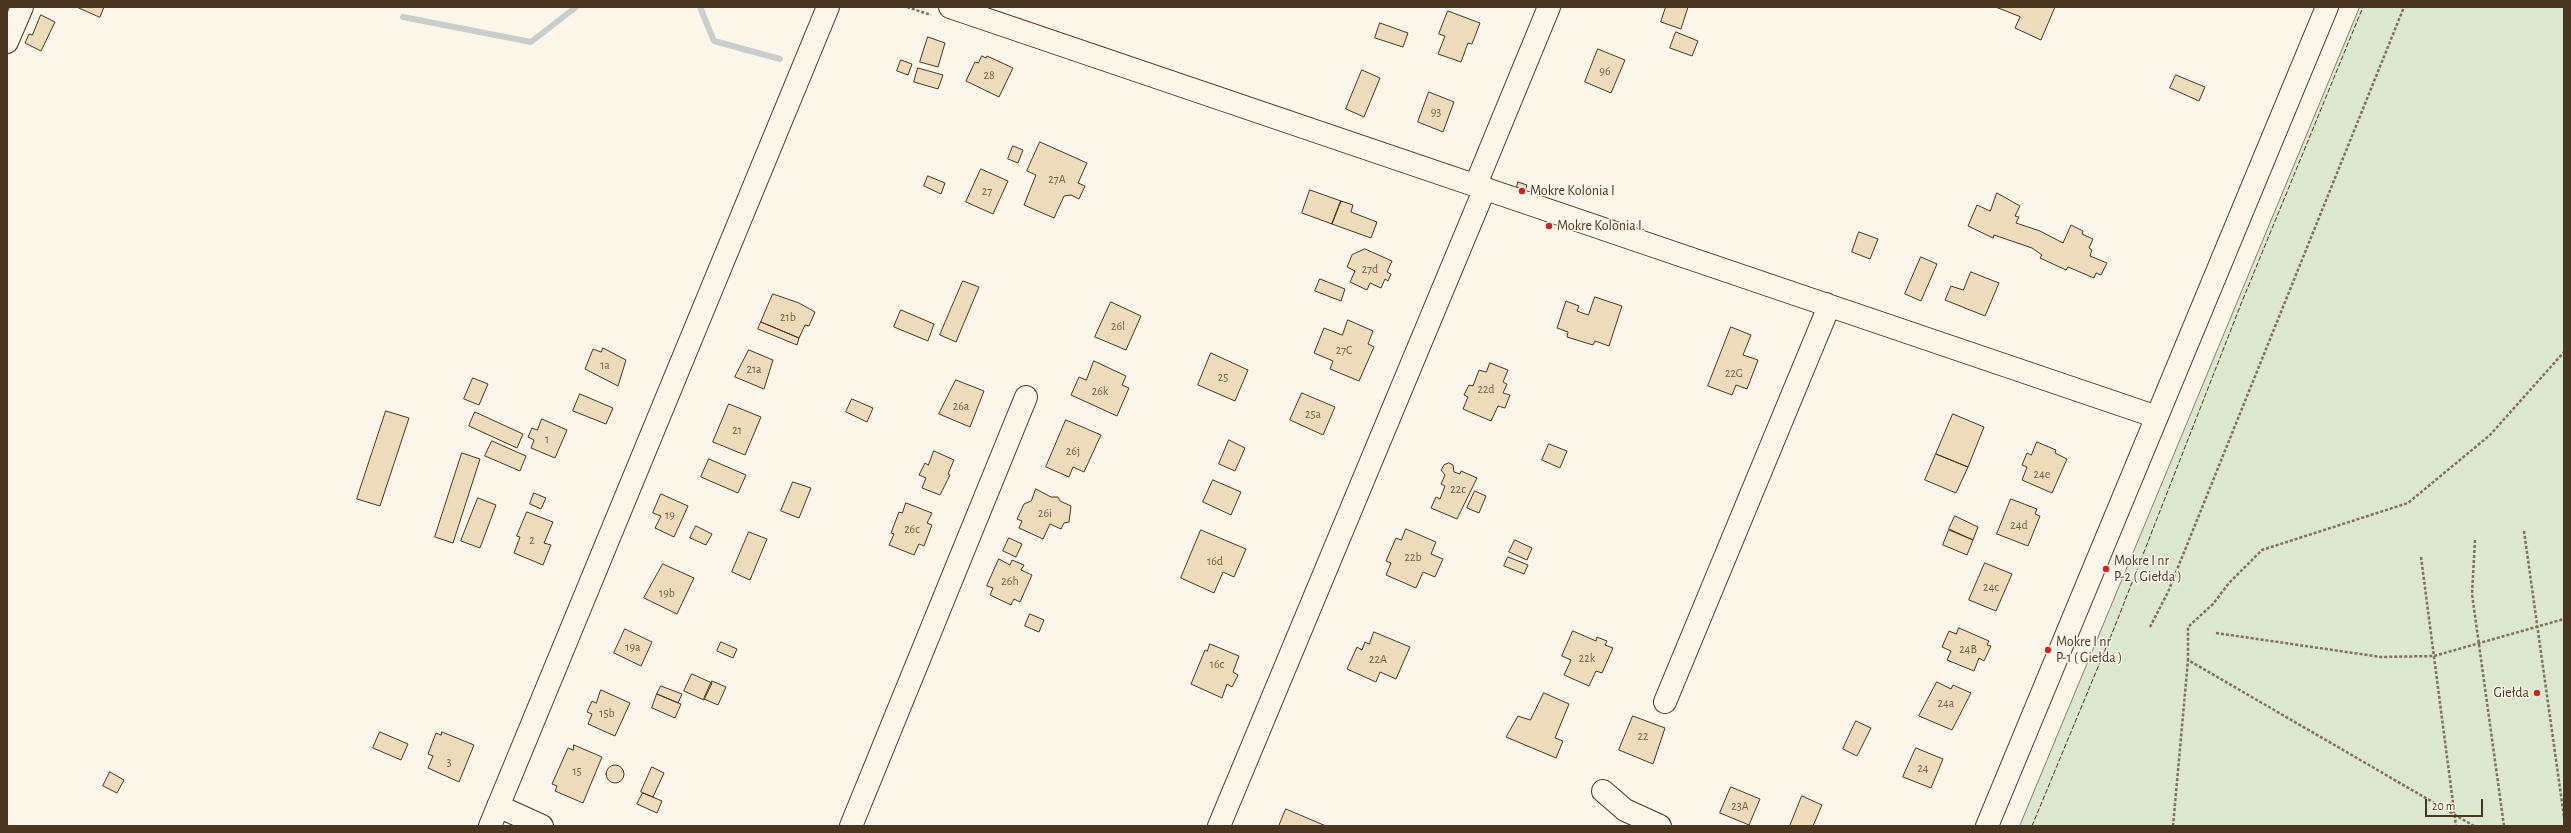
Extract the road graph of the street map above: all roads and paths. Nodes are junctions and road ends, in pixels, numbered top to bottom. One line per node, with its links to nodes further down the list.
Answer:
1 (22, 7): 7 (street)
2 (828, 7): 25 (street)
3 (950, 7): 8 (street)
4 (1549, 7): 8 (street)
5 (2327, 7): 12 (street)
6 (2404, 7): 18 (path)
7 (7, 42)
8 (1481, 186): 9 (street); 31 (street)
9 (1826, 304): 12 (street); 23 (street)
10 (2564, 352): 22 (path)
11 (1026, 397): 30 (street)
12 (2157, 418): 33 (street)
13 (2524, 531): 17 (path)
14 (2475, 540): 20 (path)
15 (2422, 557): 21 (path)
16 (2564, 619): 17 (path)
17 (2537, 626): 20 (path); 27 (path)
18 (2150, 627)
19 (2216, 633): 21 (path)
20 (2478, 642): 21 (path); 37 (path)
21 (2434, 656): 26 (path)
22 (2188, 660): 26 (path); 34 (path)
23 (1665, 702)
24 (1604, 791): 32 (street)
25 (498, 806): 28 (street); 29 (street)
26 (2454, 814): 35 (path); 36 (path)
27 (2564, 817)
28 (490, 826)
29 (542, 826)
30 (851, 826)
31 (1219, 826)
32 (1660, 826)
33 (1987, 826)
34 (2172, 826)
35 (2456, 826)
36 (2474, 826)
37 (2504, 826)

